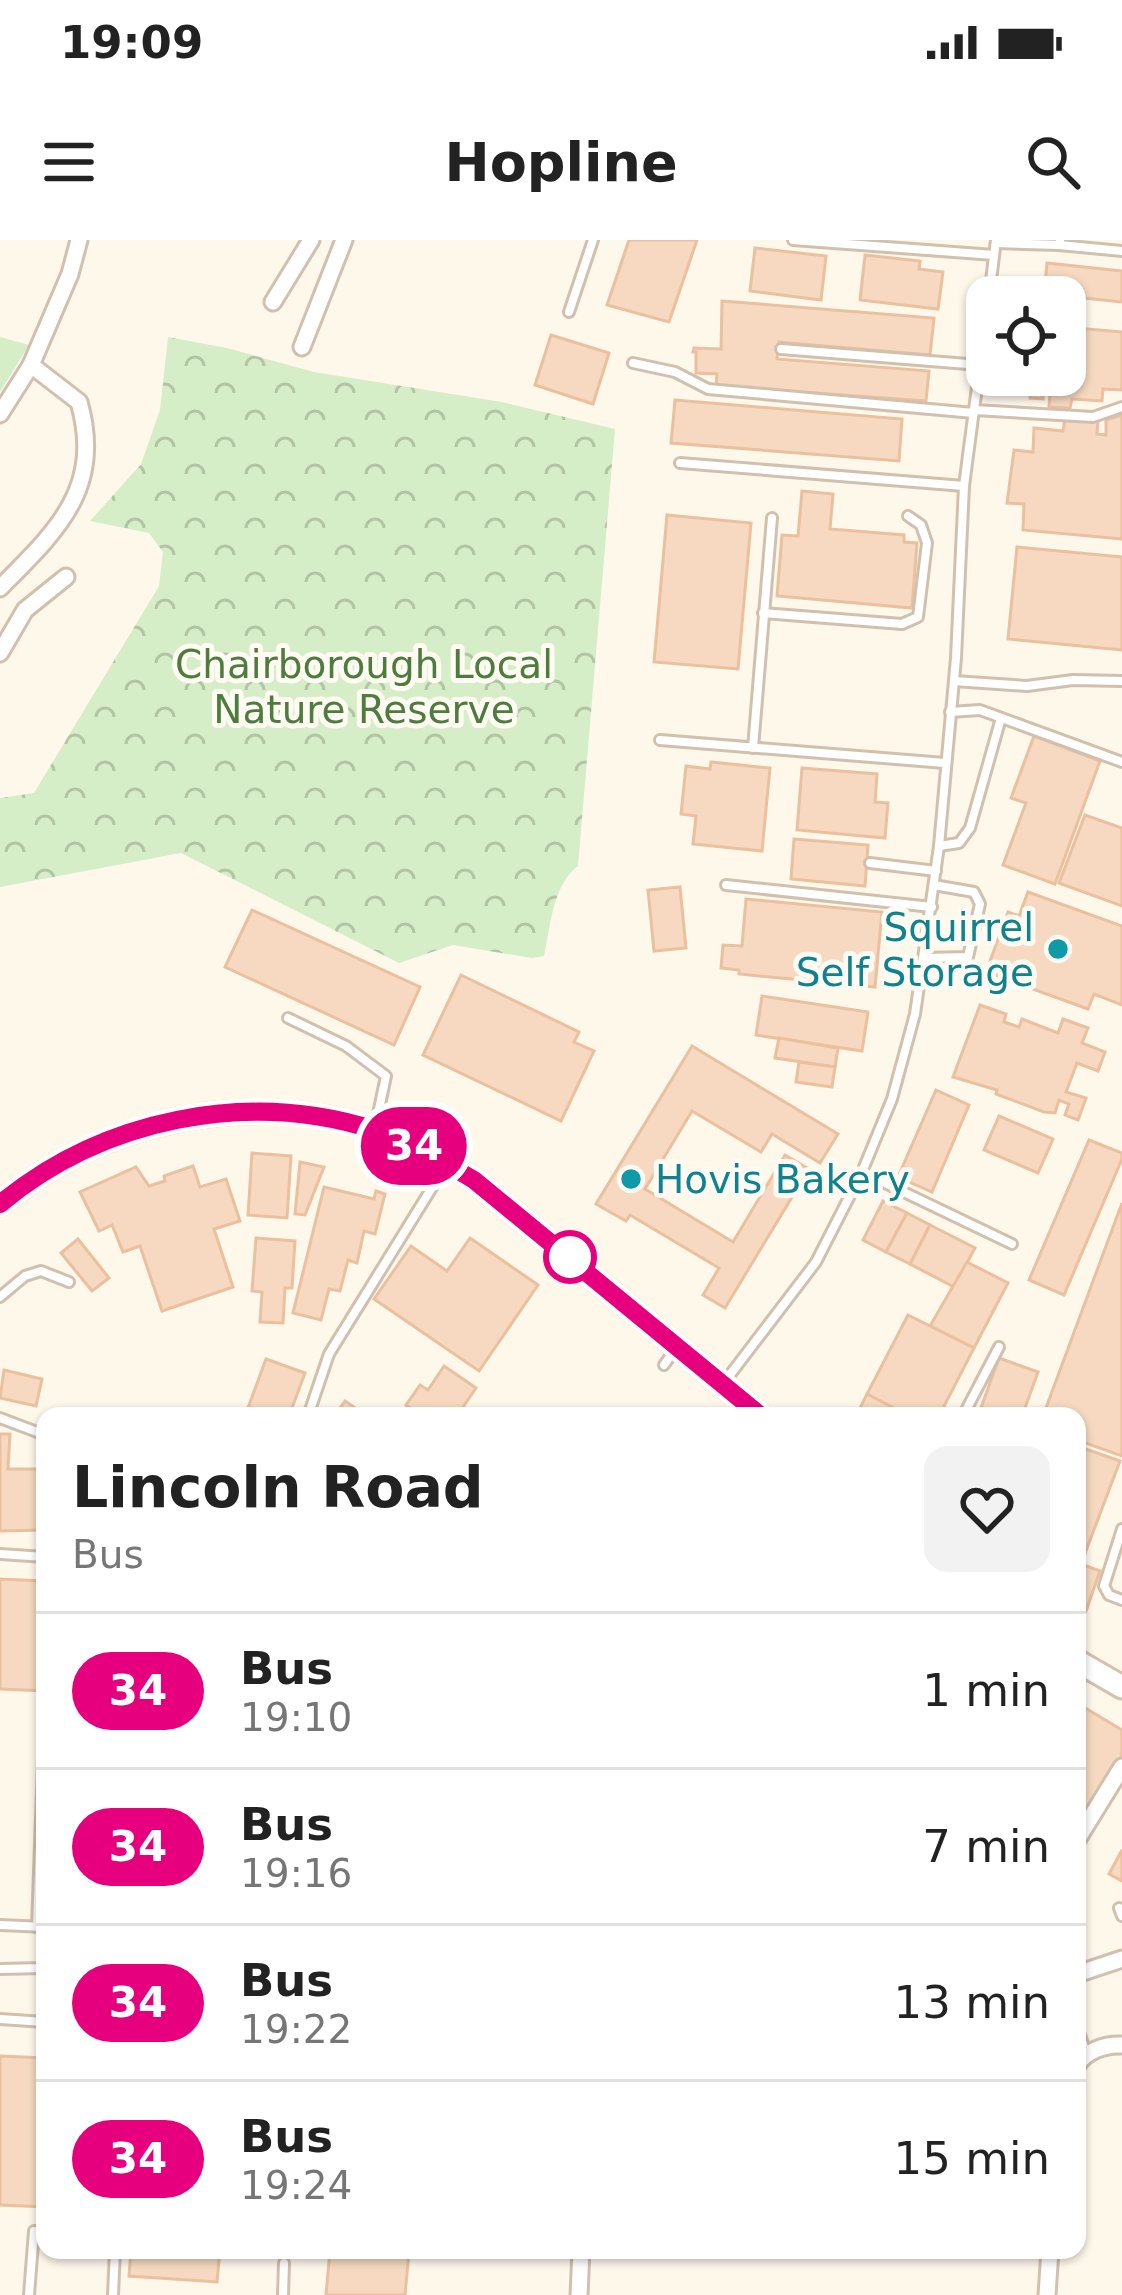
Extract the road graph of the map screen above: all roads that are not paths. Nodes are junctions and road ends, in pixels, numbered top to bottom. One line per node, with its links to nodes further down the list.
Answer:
1 (79, 240): 16 (street)
2 (311, 240): 11 (street)
3 (344, 240): 13 (street)
4 (592, 240): 12 (lane)
5 (794, 240): 9 (lane)
6 (996, 241): 7 (lane); 9 (lane)
7 (1059, 242): 8 (lane)
8 (1122, 251)
9 (994, 255): 10 (lane)
10 (992, 276)
11 (273, 302)
12 (569, 312)
13 (302, 347)
14 (782, 349): 17 (lane)
15 (633, 363): 20 (lane)
16 (32, 364): 21 (street); 27 (street)
17 (966, 364)
18 (976, 396): 20 (lane)
19 (1122, 407): 20 (lane)
20 (974, 412): 23 (lane)
21 (0, 414)
22 (680, 464): 23 (lane)
23 (964, 487): 31 (lane)
24 (908, 516): 29 (lane)
25 (772, 518): 29 (lane)
26 (66, 577): 28 (street)
27 (0, 590): 28 (street)
28 (25, 610): 30 (street)
29 (763, 613): 36 (lane)
30 (0, 653)
31 (954, 681): 32 (lane); 33 (lane)
32 (1122, 681)
33 (950, 712): 34 (lane); 38 (lane)
34 (1001, 718): 37 (lane); 39 (lane)
35 (660, 740): 36 (lane)
36 (753, 748): 38 (lane)
37 (1122, 762)
38 (945, 763): 39 (lane)
39 (939, 846): 41 (lane)
40 (871, 863): 41 (lane)
41 (936, 871): 43 (lane)
42 (726, 885): 44 (lane)
43 (934, 885): 44 (lane); 45 (lane)
44 (932, 907): 45 (lane)
45 (924, 958): 49 (lane)
46 (287, 1018): 47 (lane)
47 (375, 1130): 48 (street); 50 (street)
48 (447, 1164): 55 (street); 56 (lane)
49 (862, 1172): 51 (lane); 55 (lane)
50 (0, 1204)
51 (1012, 1244)
52 (69, 1282): 53 (lane)
53 (0, 1297)
54 (998, 1347): 58 (lane)
55 (723, 1385): 57 (street)
56 (311, 1407)
57 (750, 1407)
58 (970, 1407)
59 (0, 1418): 60 (lane)
60 (36, 1432)
61 (1122, 1529): 64 (lane)
62 (0, 1554): 63 (lane)
63 (36, 1556)
64 (1122, 1600)
65 (1086, 1665): 66 (street)
66 (1122, 1687)
67 (1122, 1767): 68 (street)
68 (1086, 1825)
69 (0, 1925): 70 (lane)
70 (36, 1927)
71 (1122, 1959): 74 (street)
72 (36, 1968): 73 (lane)
73 (0, 1969)
74 (1086, 1971)
75 (0, 2019): 76 (lane)
76 (36, 2021)
77 (1122, 2045): 78 (street)
78 (1086, 2057)
79 (36, 2231): 84 (lane)
80 (115, 2259): 85 (lane)
81 (581, 2259): 87 (street)
82 (1049, 2259): 88 (street)
83 (284, 2264): 86 (lane)
84 (29, 2295)
85 (113, 2295)
86 (283, 2295)
87 (579, 2295)
88 (1047, 2295)

